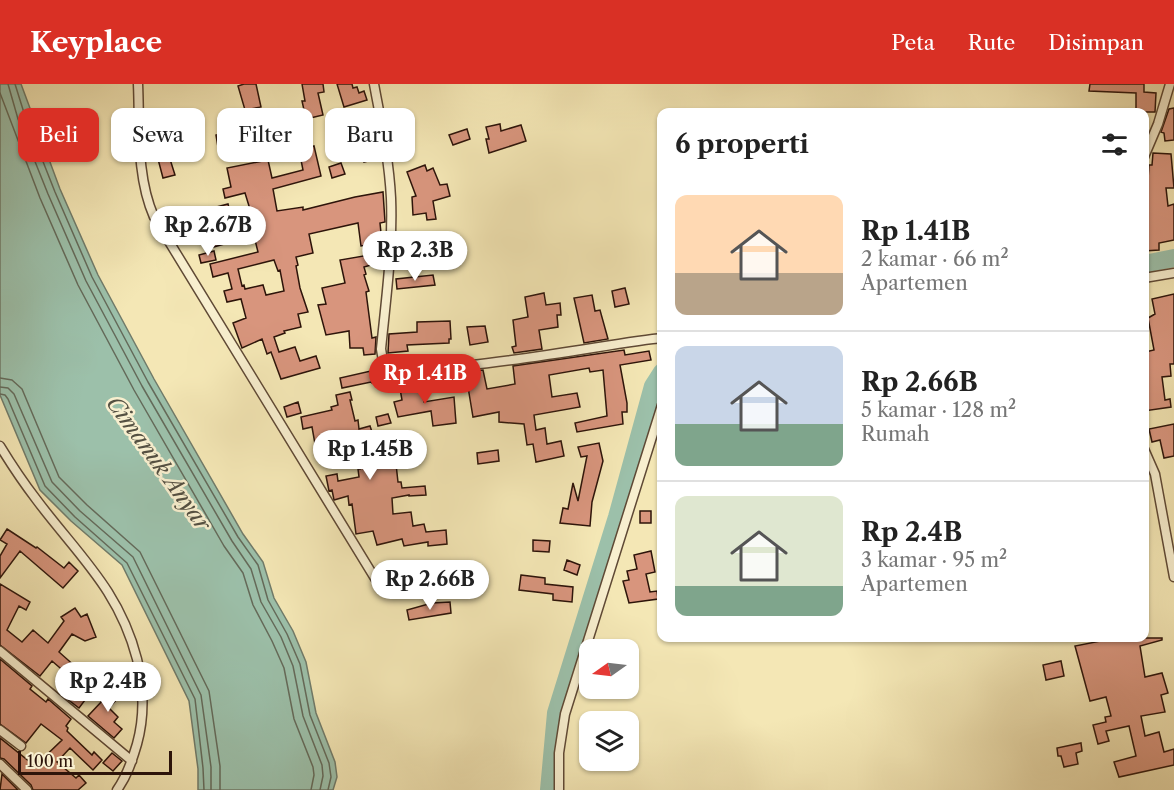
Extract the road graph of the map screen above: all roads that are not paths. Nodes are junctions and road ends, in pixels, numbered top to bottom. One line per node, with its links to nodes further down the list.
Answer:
1 (138, 84): 12 (street)
2 (374, 84): 7 (street)
3 (1170, 84): 4 (street)
4 (1149, 145)
5 (1174, 273): 6 (street)
6 (1149, 277)
7 (657, 339)
8 (657, 421): 20 (street)
9 (0, 446): 16 (street)
10 (1149, 460): 11 (street)
11 (1174, 577)
12 (376, 580)
13 (0, 651): 16 (street)
14 (0, 730): 15 (street)
15 (21, 746)
16 (132, 761): 19 (street)
17 (0, 764): 18 (street)
18 (27, 790)
19 (117, 790)
20 (559, 790)

